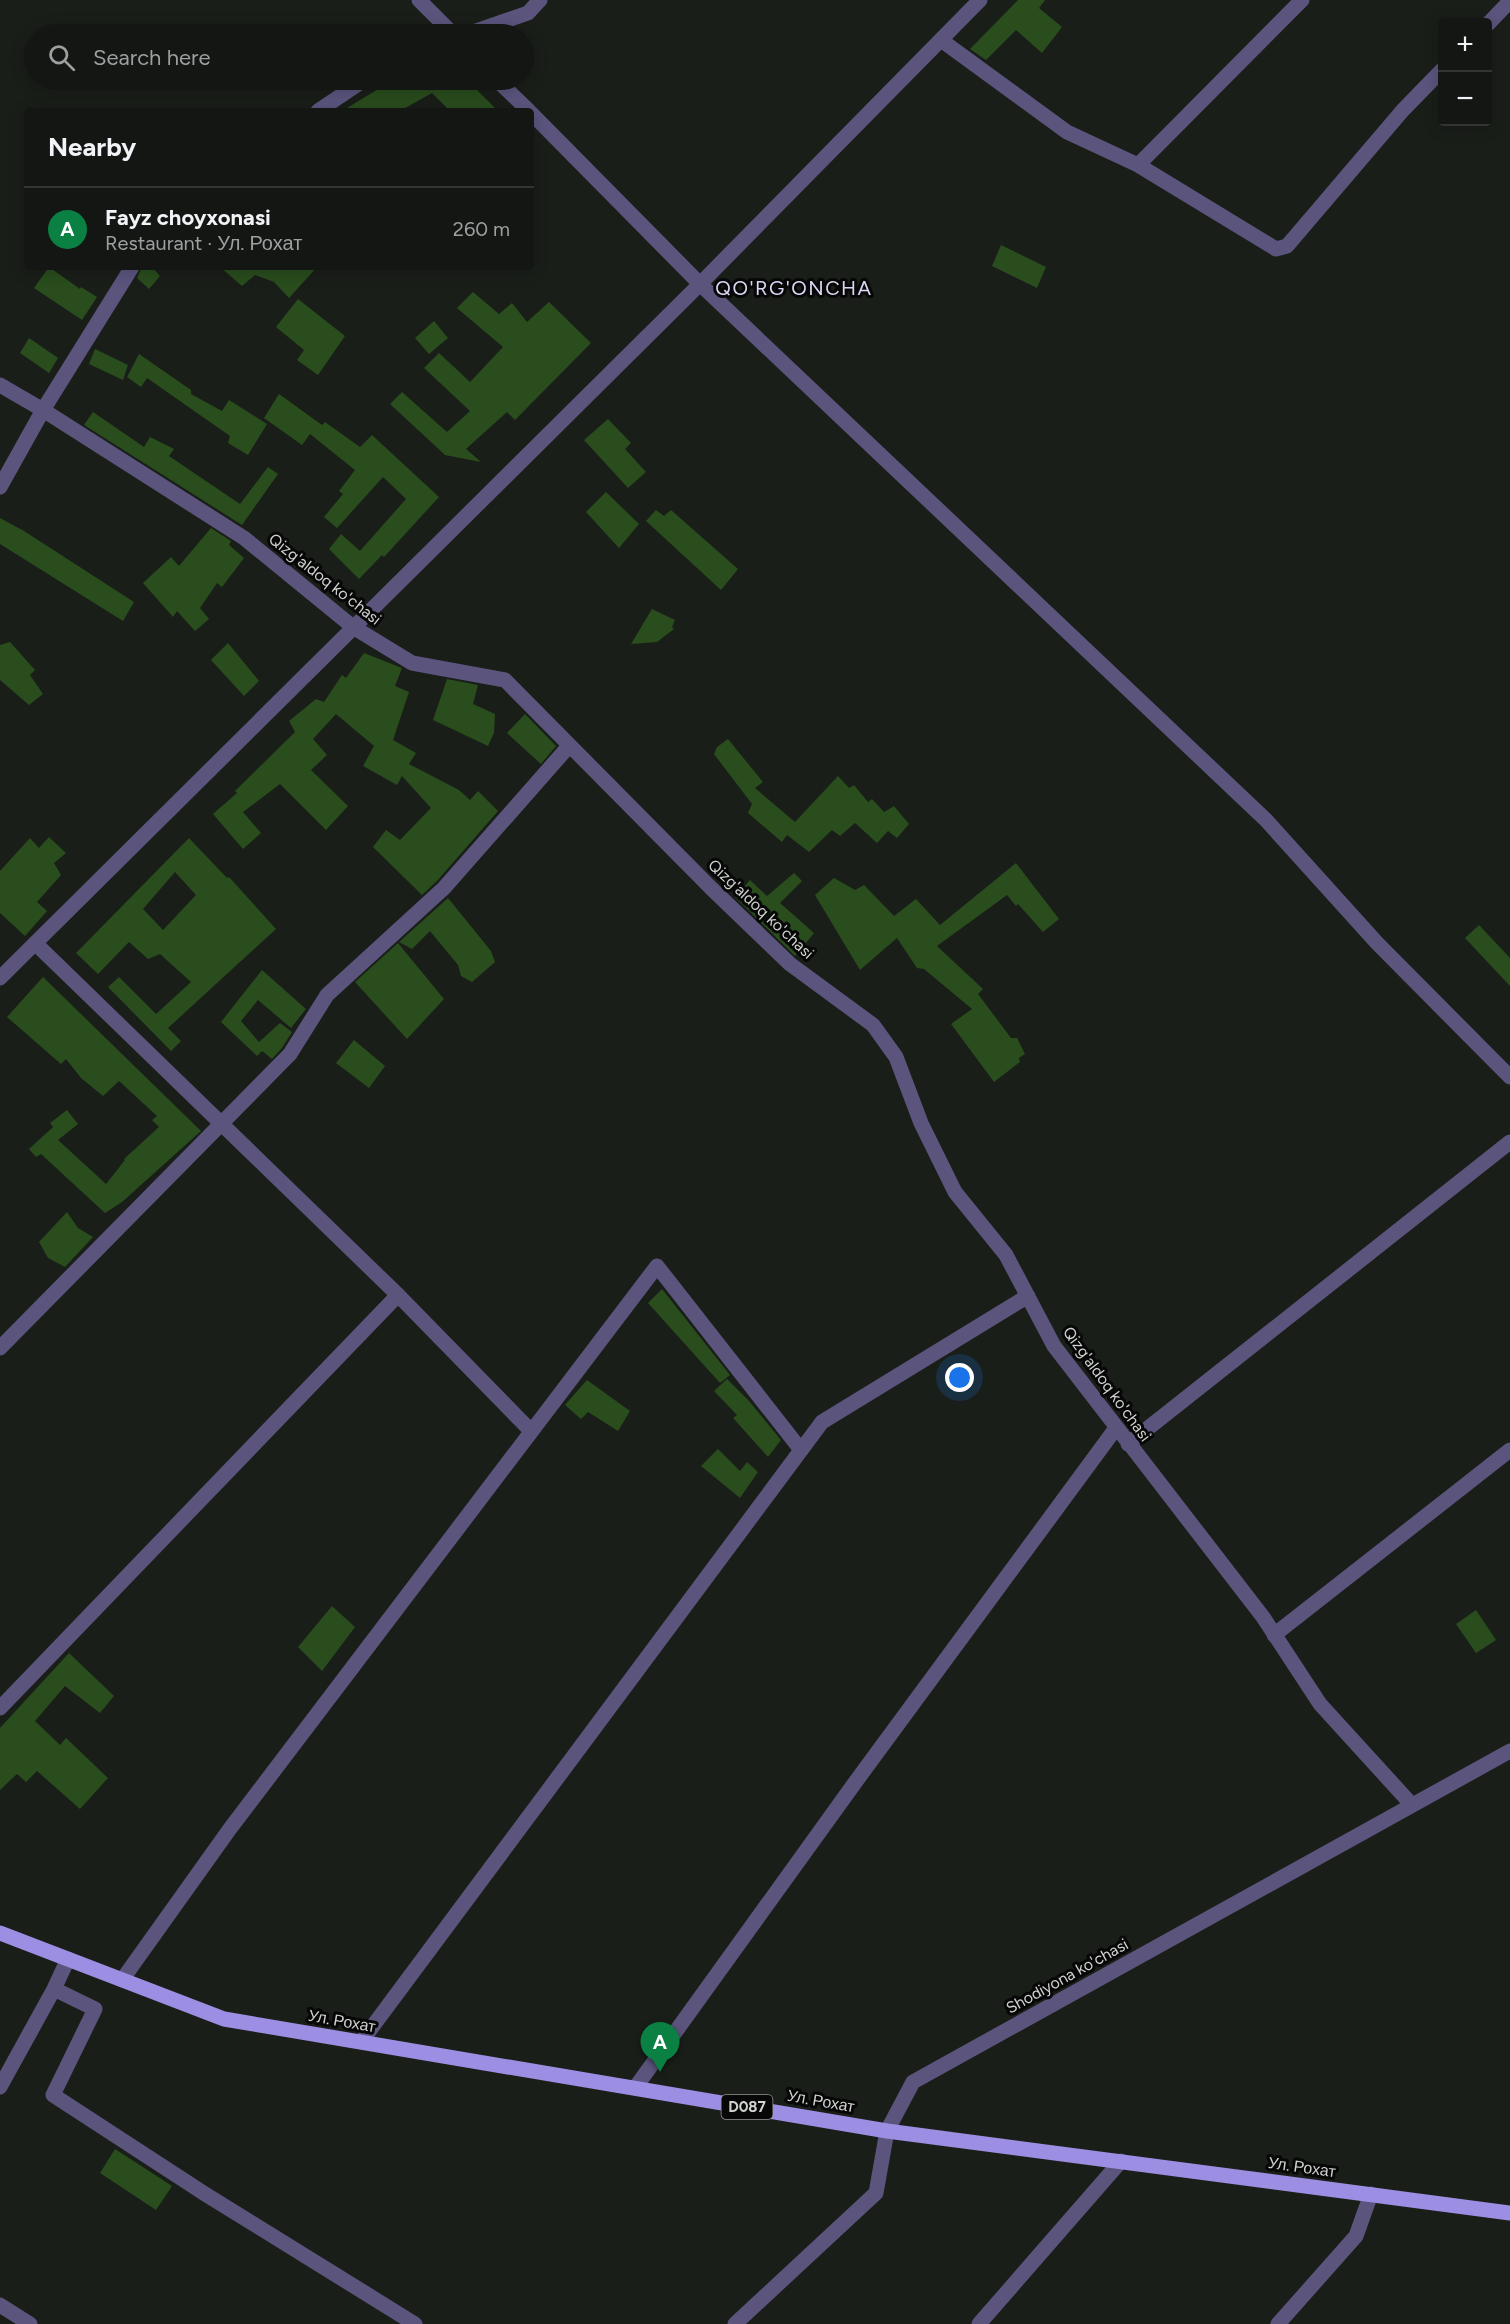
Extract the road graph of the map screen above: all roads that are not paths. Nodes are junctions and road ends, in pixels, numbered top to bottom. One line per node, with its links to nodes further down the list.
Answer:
1 (419, 0): 7 (street)
2 (540, 0): 8 (street)
3 (980, 0): 9 (street)
4 (1302, 0): 16 (street)
5 (1510, 1): 6 (street)
6 (1492, 20)
7 (443, 24)
8 (495, 24)
9 (941, 40): 16 (street); 18 (street)
10 (1441, 72): 16 (street)
11 (349, 90): 13 (street)
12 (507, 90): 14 (street)
13 (322, 108)
14 (526, 108)
15 (534, 116): 18 (street)
16 (1138, 165)
17 (130, 270): 20 (street)
18 (700, 284): 22 (street); 26 (street)
19 (0, 384): 20 (street, Qizg'aldoq ko'chasi)
20 (43, 410): 21 (street); 22 (street, Qizg'aldoq ko'chasi)
21 (0, 488)
22 (353, 627): 23 (street, Qizg'aldoq ko'chasi); 24 (street)
23 (569, 746): 27 (street); 30 (street, Qizg'aldoq ko'chasi)
24 (35, 943): 25 (street); 27 (street)
25 (0, 978)
26 (1510, 1077)
27 (222, 1125): 29 (street); 31 (street)
28 (1510, 1142): 34 (street)
29 (398, 1295): 33 (street); 38 (street)
30 (1028, 1296): 32 (street, Qizg'aldoq ko'chasi); 35 (street)
31 (0, 1348)
32 (1116, 1428): 34 (street, Qizg'aldoq ko'chasi); 47 (street)
33 (531, 1431): 35 (street); 43 (street)
34 (1128, 1444): 37 (street, Qizg'aldoq ko'chasi)
35 (801, 1450): 45 (street)
36 (1510, 1450): 37 (street)
37 (1274, 1635): 40 (street, Qizg'aldoq ko'chasi)
38 (0, 1708)
39 (1510, 1751): 40 (street, Shodiyona ko'chasi)
40 (1412, 1805): 48 (street, Shodiyona ko'chasi)
41 (0, 1933): 42 (main road, Ул. Рохат / D087)
42 (68, 1959): 43 (main road, Ул. Рохат / D087); 44 (street)
43 (122, 1980): 45 (main road, Ул. Рохат / D087)
44 (54, 1989): 46 (street); 54 (street)
45 (361, 2042): 47 (main road, Ул. Рохат / D087)
46 (0, 2087)
47 (635, 2088): 48 (main road, Ул. Рохат / D087)
48 (887, 2131): 49 (main road, Ул. Рохат / D087); 55 (street, Shodiyona ko'chasi)
49 (1121, 2161): 50 (main road, Ул. Рохат / D087); 56 (street)
50 (1371, 2194): 51 (main road, Ул. Рохат / D087); 57 (street)
51 (1510, 2213)
52 (0, 2305): 53 (street)
53 (30, 2324)
54 (415, 2324)
55 (735, 2324)
56 (979, 2324)
57 (1278, 2324)

